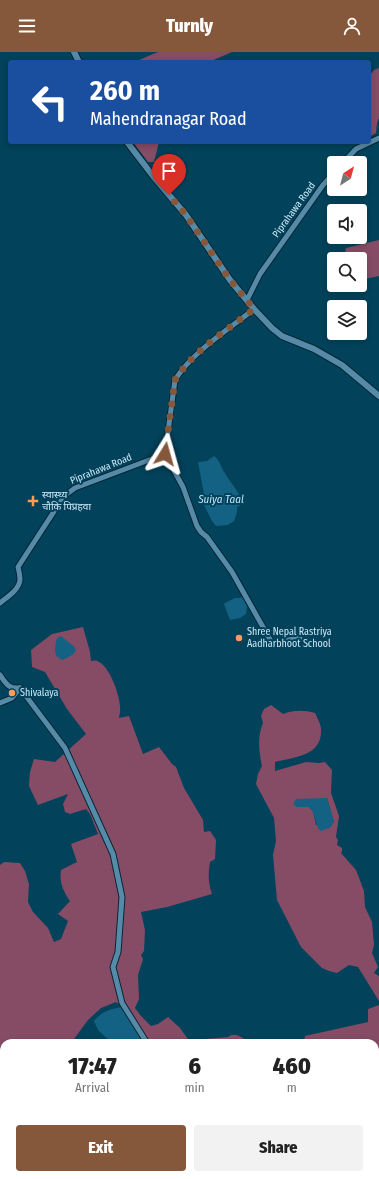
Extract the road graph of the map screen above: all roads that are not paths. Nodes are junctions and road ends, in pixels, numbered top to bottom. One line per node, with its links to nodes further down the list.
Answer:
1 (129, 144): 5 (street)
2 (366, 144): 3 (street)
3 (350, 156)
4 (327, 181): 5 (street, Piprahawa Road)
5 (247, 300): 6 (street)
6 (254, 309): 7 (street); 8 (street)
7 (379, 396)
8 (165, 454): 9 (street, Piprahawa Road); 10 (street)
9 (0, 603)
10 (300, 638)
11 (0, 675): 12 (street)
12 (20, 688): 13 (street); 14 (street)
13 (0, 703)
14 (144, 1039)

